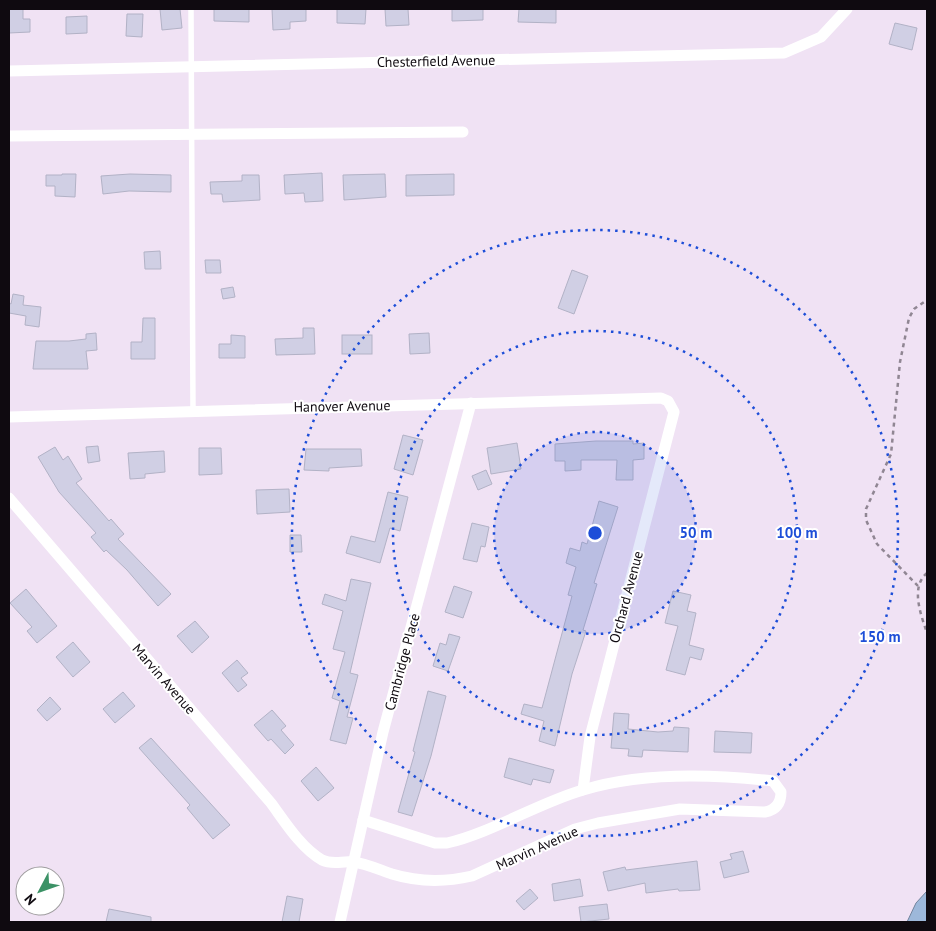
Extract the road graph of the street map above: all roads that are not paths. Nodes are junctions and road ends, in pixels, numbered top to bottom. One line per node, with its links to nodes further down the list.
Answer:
1 (191, 9): 3 (lane)
2 (847, 9): 3 (street, Chesterfield Avenue)
3 (191, 67): 4 (street, Chesterfield Avenue); 6 (lane)
4 (9, 71)
5 (463, 132): 6 (street)
6 (191, 134): 7 (street); 10 (lane)
7 (9, 136)
8 (471, 403): 9 (street, Hanover Avenue); 10 (street, Hanover Avenue); 14 (street, Cambridge Place)
9 (673, 406): 13 (street, Orchard Avenue)
10 (193, 410): 11 (street, Hanover Avenue)
11 (9, 416)
12 (9, 498): 15 (street, Marvin Avenue)
13 (583, 790): 14 (street, Marvin Avenue); 15 (street, Marvin Avenue)
14 (363, 820): 15 (street, Cambridge Place)
15 (353, 862): 16 (street, Cambridge Place)
16 (340, 922)

